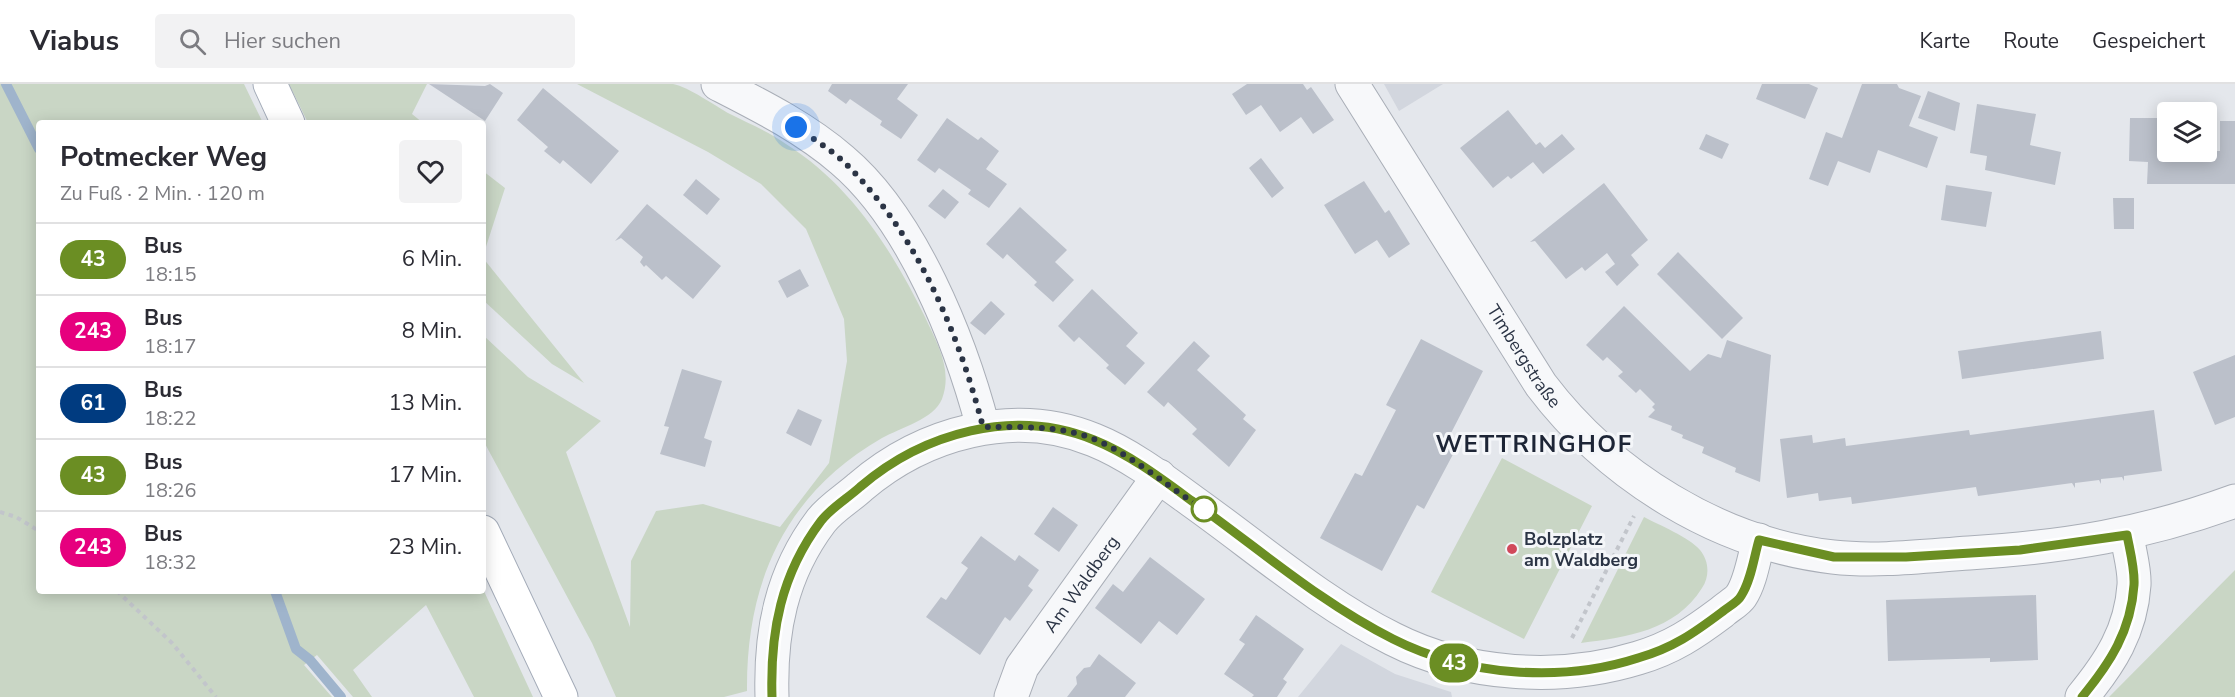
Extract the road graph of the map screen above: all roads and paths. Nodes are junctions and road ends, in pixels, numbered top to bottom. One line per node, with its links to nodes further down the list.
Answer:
1 (270, 84): 4 (main road)
2 (718, 84): 5 (street)
3 (1352, 84): 13 (street, Timbergstraße)
4 (287, 120)
5 (983, 427): 6 (street); 18 (street)
6 (1159, 476): 13 (street); 19 (street, Am Waldberg)
7 (2235, 501): 11 (street, Timbergstraße)
8 (0, 512): 10 (path)
9 (1636, 512): 15 (path)
10 (36, 529)
11 (2127, 535): 13 (street, Timbergstraße); 20 (street)
12 (486, 538): 17 (main road)
13 (1759, 540)
14 (120, 594): 16 (path)
15 (1569, 644)
16 (216, 697)
17 (561, 697)
18 (772, 697)
19 (1011, 697)
20 (2082, 697)

